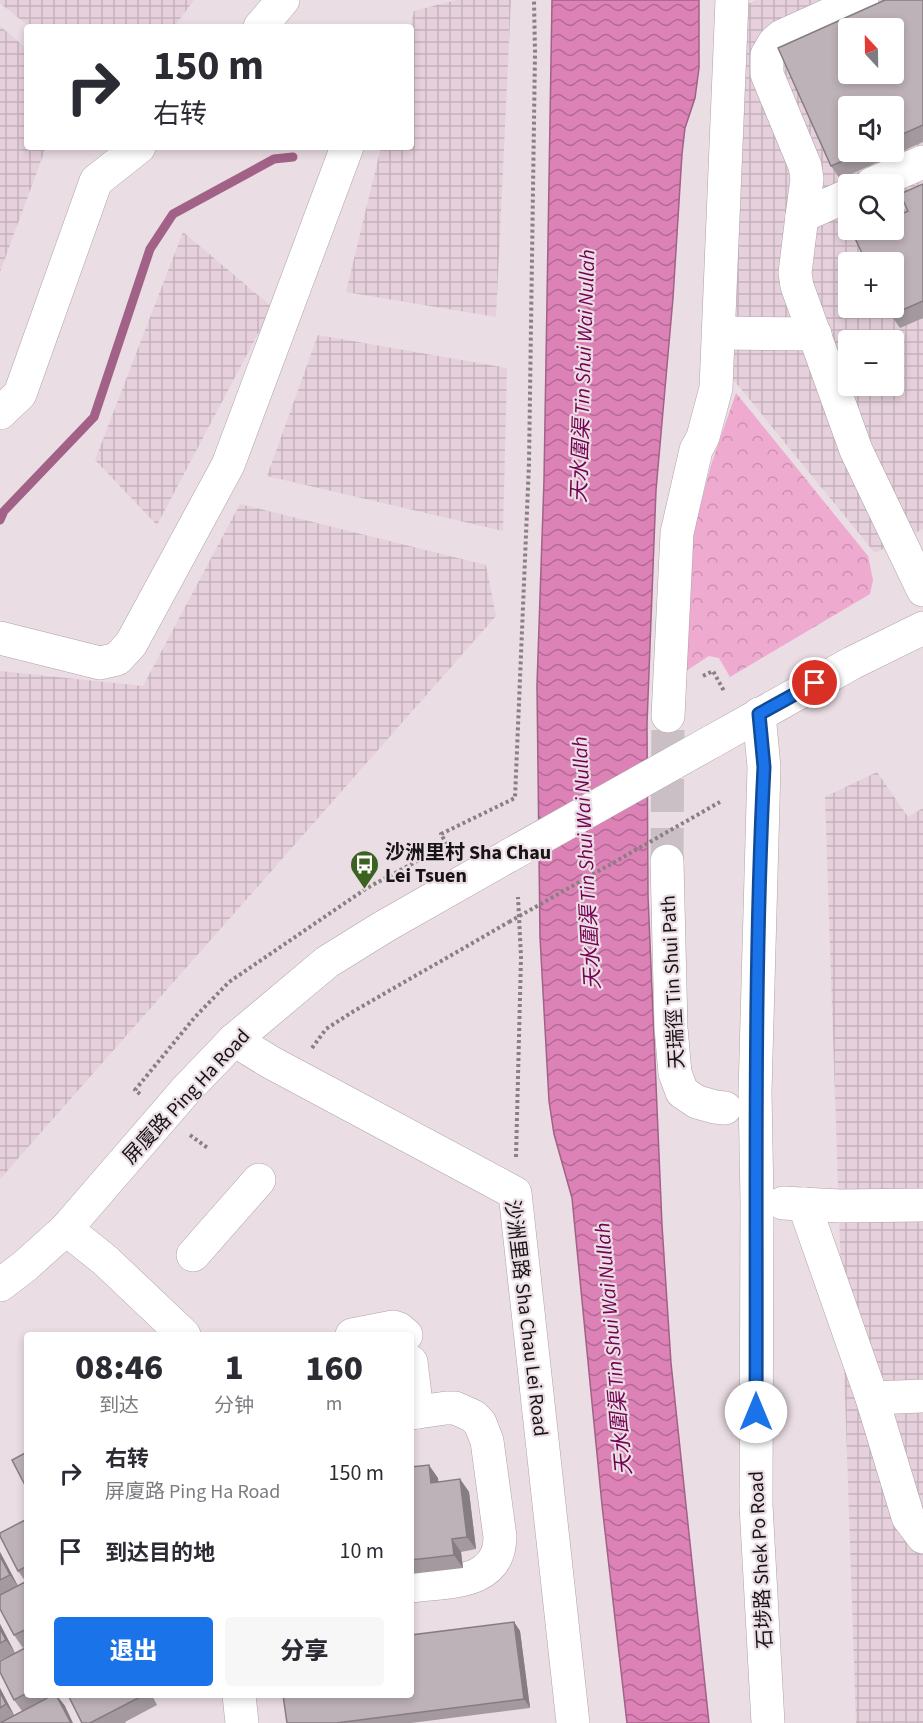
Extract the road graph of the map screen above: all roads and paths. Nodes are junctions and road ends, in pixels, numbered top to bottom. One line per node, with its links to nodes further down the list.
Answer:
1 (283, 0): 5 (street)
2 (534, 0): 21 (path)
3 (732, 0): 12 (street)
4 (862, 0): 11 (street)
5 (263, 24)
6 (135, 150): 14 (street)
7 (346, 150): 17 (street)
8 (923, 162): 9 (street)
9 (895, 174)
10 (838, 200): 11 (street)
11 (802, 216): 13 (street)
12 (719, 333): 13 (street); 19 (street)
13 (815, 334): 15 (street)
14 (0, 413)
15 (923, 590)
16 (923, 628): 18 (street, 屏廈路 Ping Ha Road)
17 (0, 638)
18 (759, 714): 24 (street, 屏廈路 Ping Ha Road, bridge); 29 (street, 石埗路 Shek Po Road)
19 (668, 716)
20 (720, 802): 25 (path, bridge)
21 (447, 845)
22 (667, 861): 26 (street, 天瑞徑 Tin Shui Path)
23 (518, 897): 28 (path)
24 (234, 1040): 28 (street, 沙洲里路 Sha Chau Lei Road); 32 (street, 屏廈路 Ping Ha Road)
25 (308, 1053)
26 (725, 1108)
27 (259, 1180): 33 (street)
28 (515, 1193): 45 (street, 沙洲里路 Sha Chau Lei Road)
29 (757, 1202): 30 (street); 46 (street, 石埗路 Shek Po Road)
30 (804, 1204): 31 (street); 39 (street)
31 (923, 1205)
32 (66, 1229): 34 (street, 屏廈路 Ping Ha Road); 35 (street)
33 (193, 1255)
34 (0, 1285)
35 (181, 1332)
36 (367, 1332): 37 (street)
37 (402, 1332)
38 (923, 1396): 39 (street)
39 (872, 1398): 41 (street)
40 (414, 1412): 42 (street)
41 (923, 1537)
42 (414, 1586)
43 (239, 1698): 44 (street)
44 (242, 1723)
45 (573, 1723)
46 (768, 1723)

